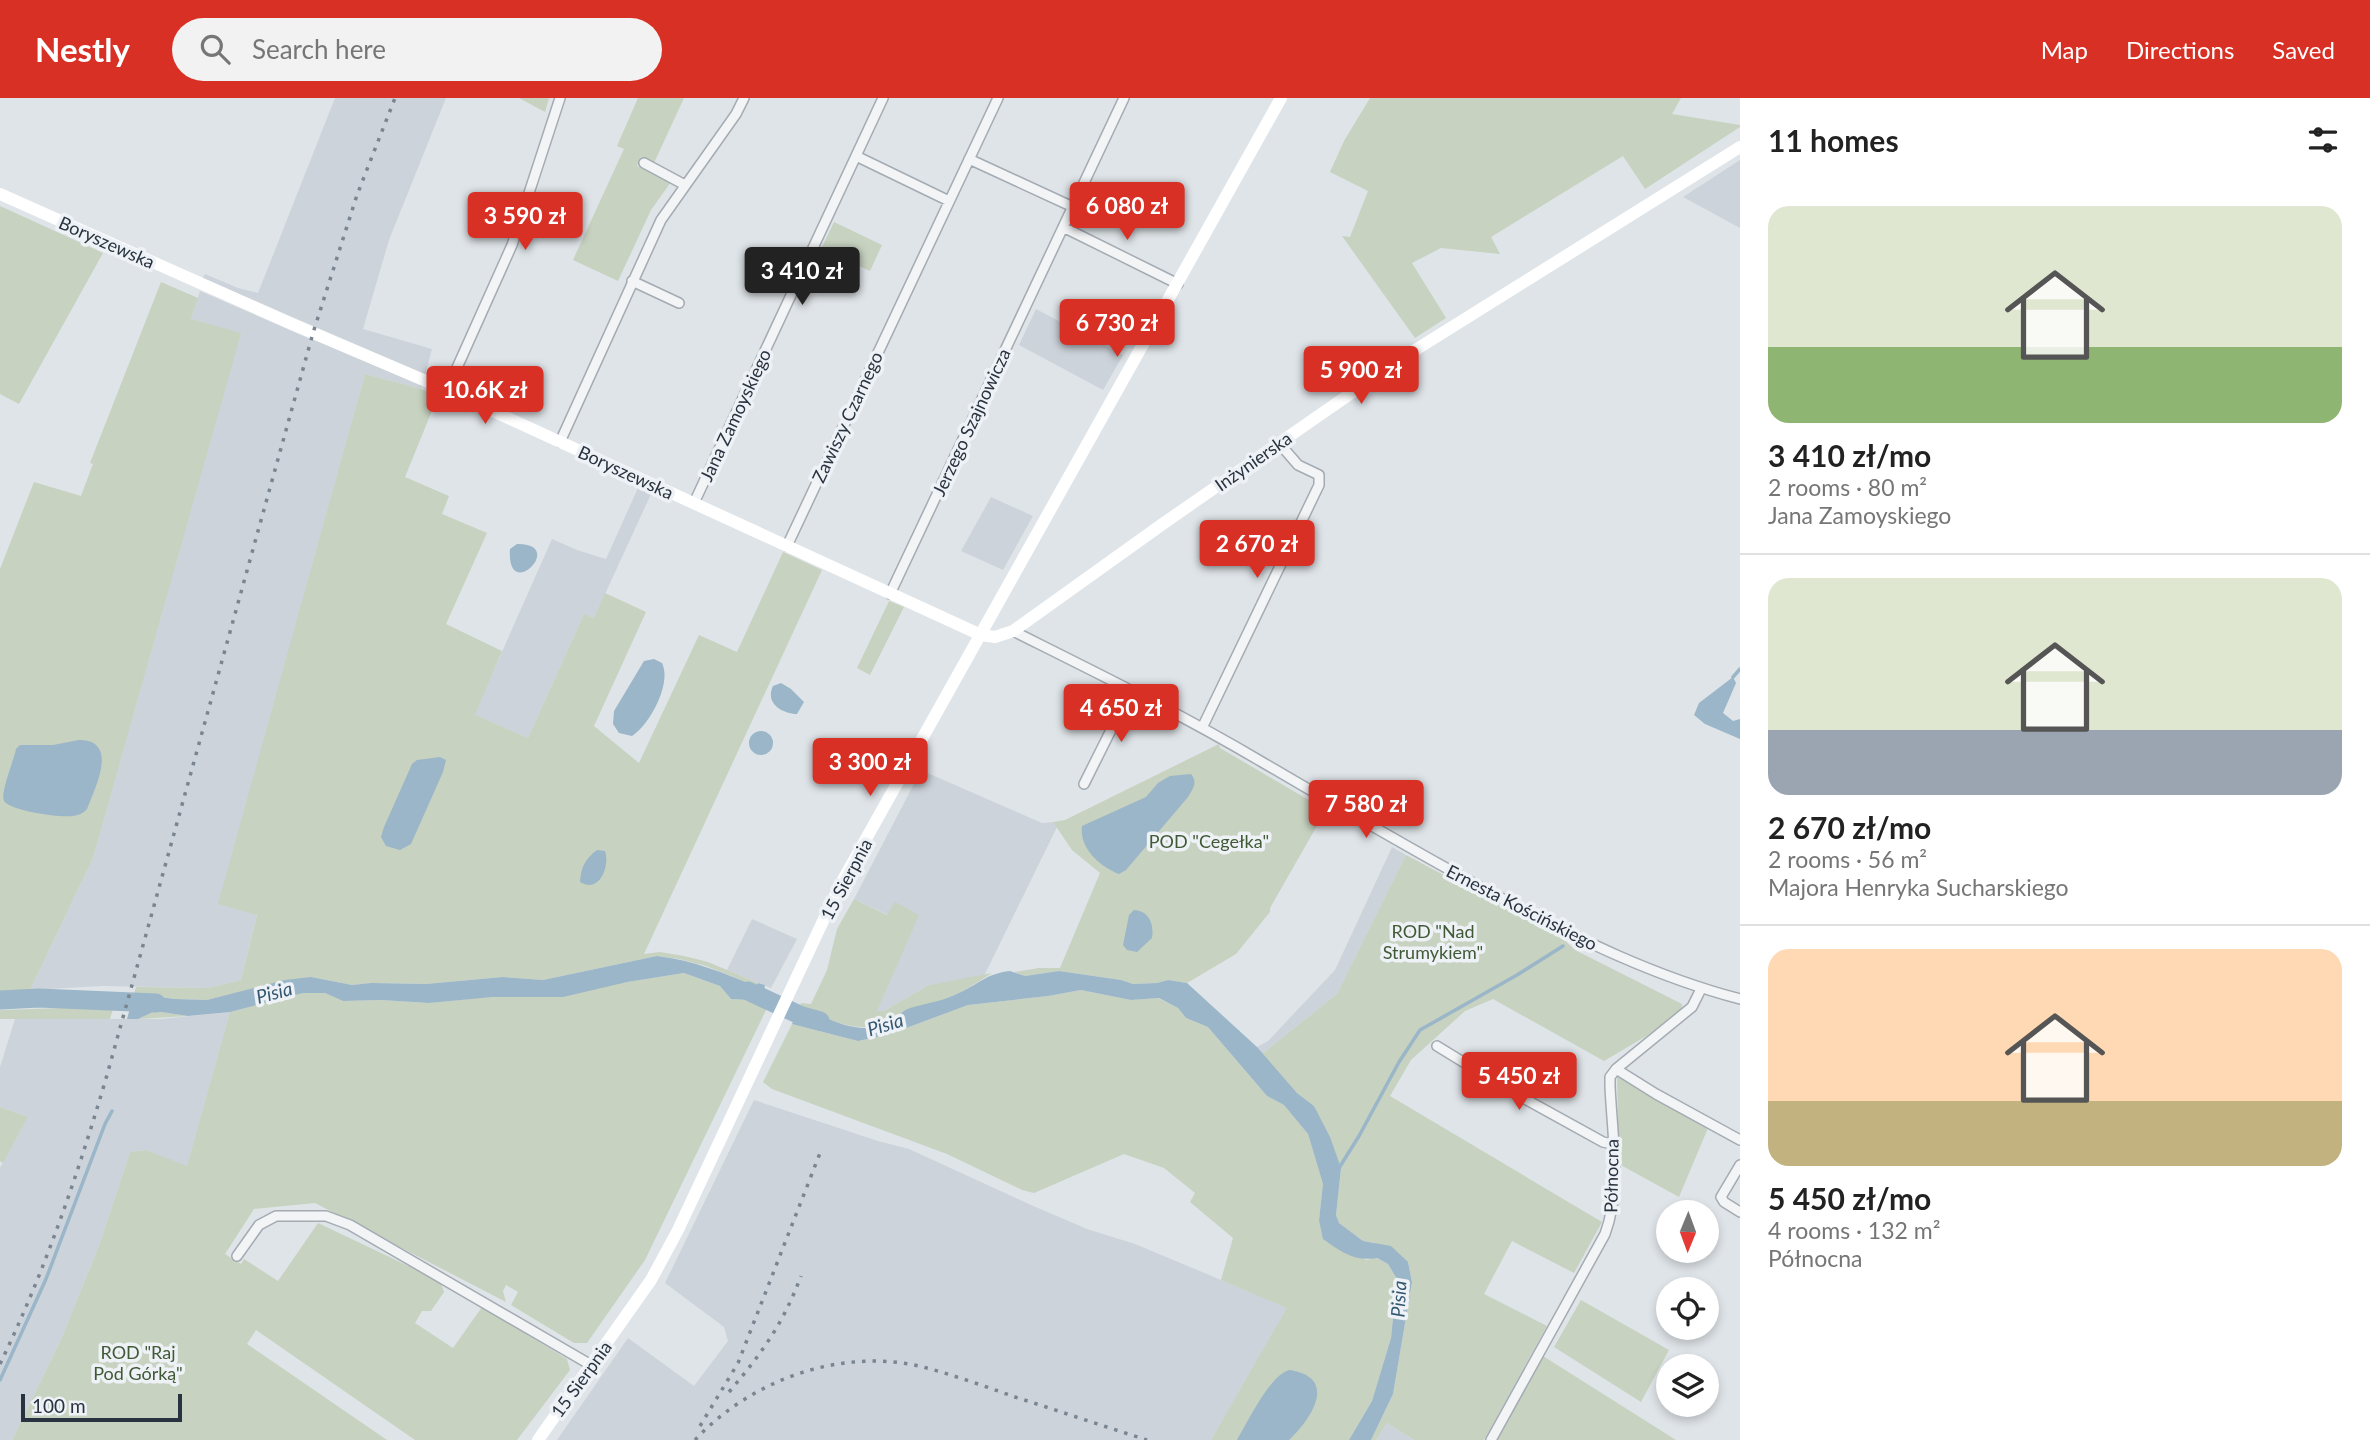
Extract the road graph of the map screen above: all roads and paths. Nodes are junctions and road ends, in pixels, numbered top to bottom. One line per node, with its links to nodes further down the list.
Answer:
1 (560, 98): 19 (street)
2 (744, 98): 11 (street)
3 (883, 98): 8 (street, Jana Zamoyskiego)
4 (998, 98): 9 (street, Zawiszy Czarnego)
5 (1124, 98): 14 (street, Jerzego Szajnowicza)
6 (1281, 98): 17 (street, 15 Sierpnia)
7 (1740, 147): 21 (street, Inżynierska)
8 (856, 156): 13 (street); 22 (street, Jana Zamoyskiego)
9 (969, 159): 13 (street, Zawiszy Czarnego); 14 (street)
10 (643, 163): 11 (street)
11 (685, 185): 16 (street)
12 (0, 194): 19 (street, Boryszewska)
13 (949, 201): 23 (street, Zawiszy Czarnego)
14 (1073, 207): 15 (street, Jerzego Szajnowicza)
15 (1063, 227): 17 (street); 24 (street, Jerzego Szajnowicza)
16 (632, 281): 18 (street); 20 (street)
17 (1178, 284): 26 (street, 15 Sierpnia)
18 (679, 303)
19 (447, 390): 20 (street, Boryszewska)
20 (560, 442): 22 (street, Boryszewska)
21 (1279, 443): 25 (street, Inżynierska); 28 (street)
22 (694, 503): 23 (street, Boryszewska)
23 (787, 546): 24 (street, Boryszewska)
24 (890, 594): 26 (street, Boryszewska)
25 (1013, 631): 26 (street, Inżynierska); 27 (street, Ernesta Kościńskiego)
26 (981, 635): 39 (street, 15 Sierpnia)
27 (1131, 690): 28 (street, Ernesta Kościńskiego); 29 (street)
28 (1202, 728): 30 (street, Ernesta Kościńskiego)
29 (1084, 784)
30 (1701, 989): 31 (street, Ernesta Kościńskiego); 33 (street)
31 (1740, 999)
32 (1437, 1046): 35 (street)
33 (1616, 1069): 34 (street); 35 (street, Północna)
34 (1740, 1140)
35 (1612, 1144): 41 (street, Północna)
36 (1740, 1165): 37 (street)
37 (1740, 1212)
38 (237, 1256): 39 (street)
39 (591, 1365): 40 (street, 15 Sierpnia)
40 (537, 1440)
41 (1491, 1440)

